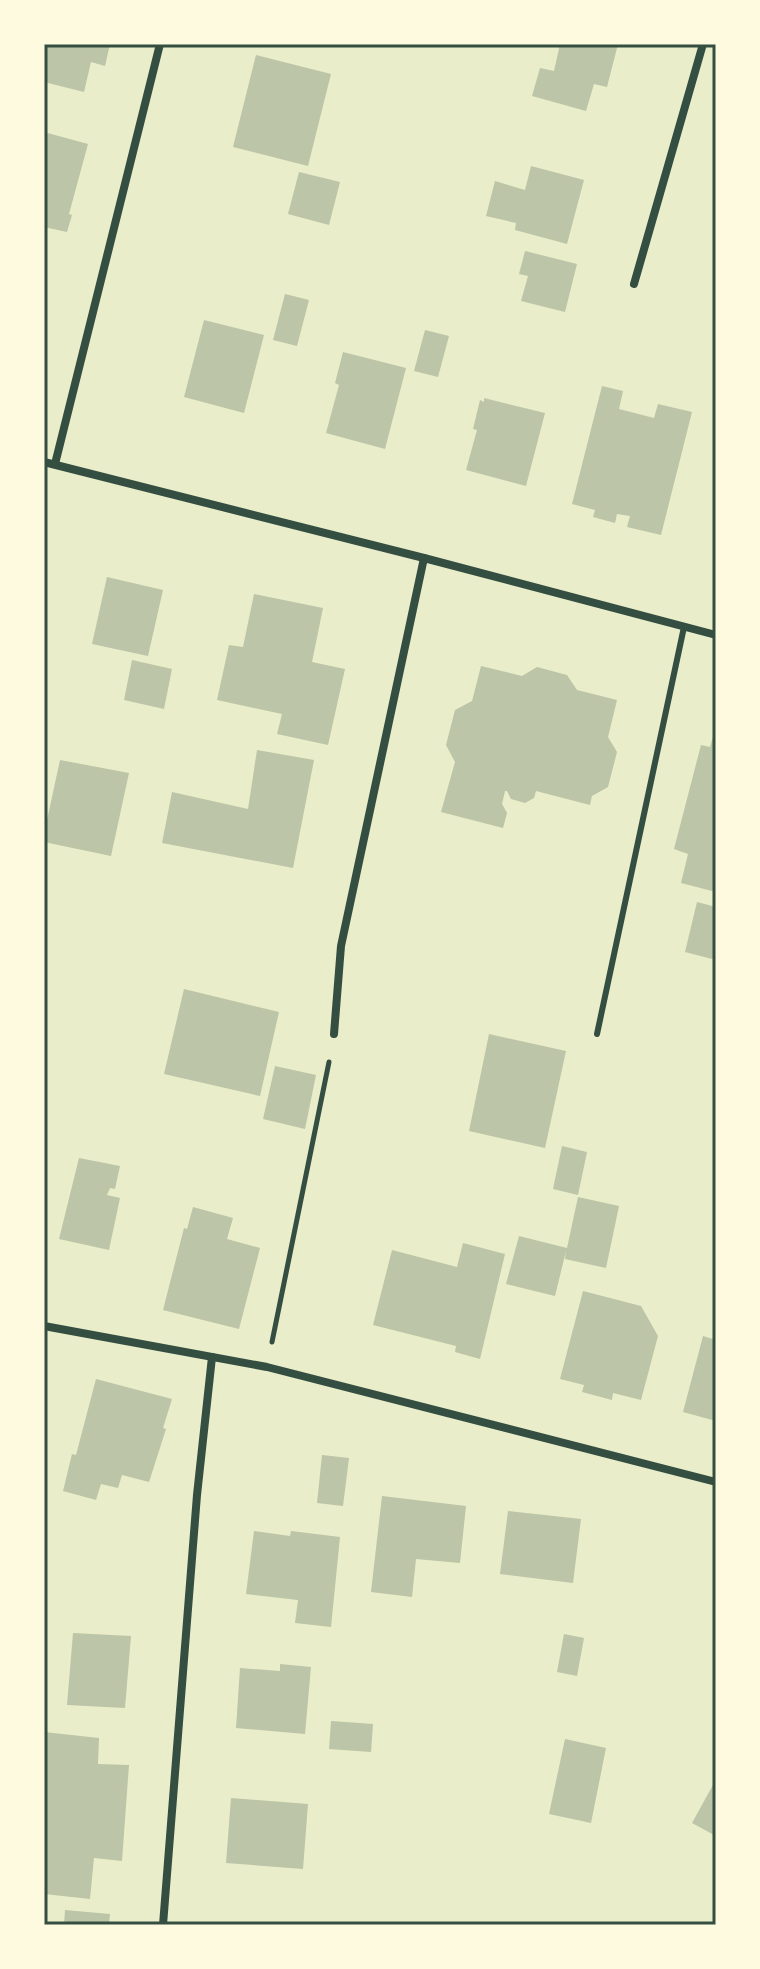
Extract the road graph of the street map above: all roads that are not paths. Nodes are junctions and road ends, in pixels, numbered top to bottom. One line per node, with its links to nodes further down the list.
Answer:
1 (160, 44): 5 (street)
2 (703, 44): 3 (street)
3 (634, 284)
4 (44, 462): 5 (street)
5 (55, 464): 6 (street)
6 (424, 558): 7 (street); 9 (street)
7 (684, 627): 8 (street); 10 (lane)
8 (716, 635)
9 (334, 1034)
10 (597, 1034)
11 (44, 1326): 12 (street)
12 (212, 1357): 13 (street); 14 (street)
13 (716, 1482)
14 (163, 1925)

